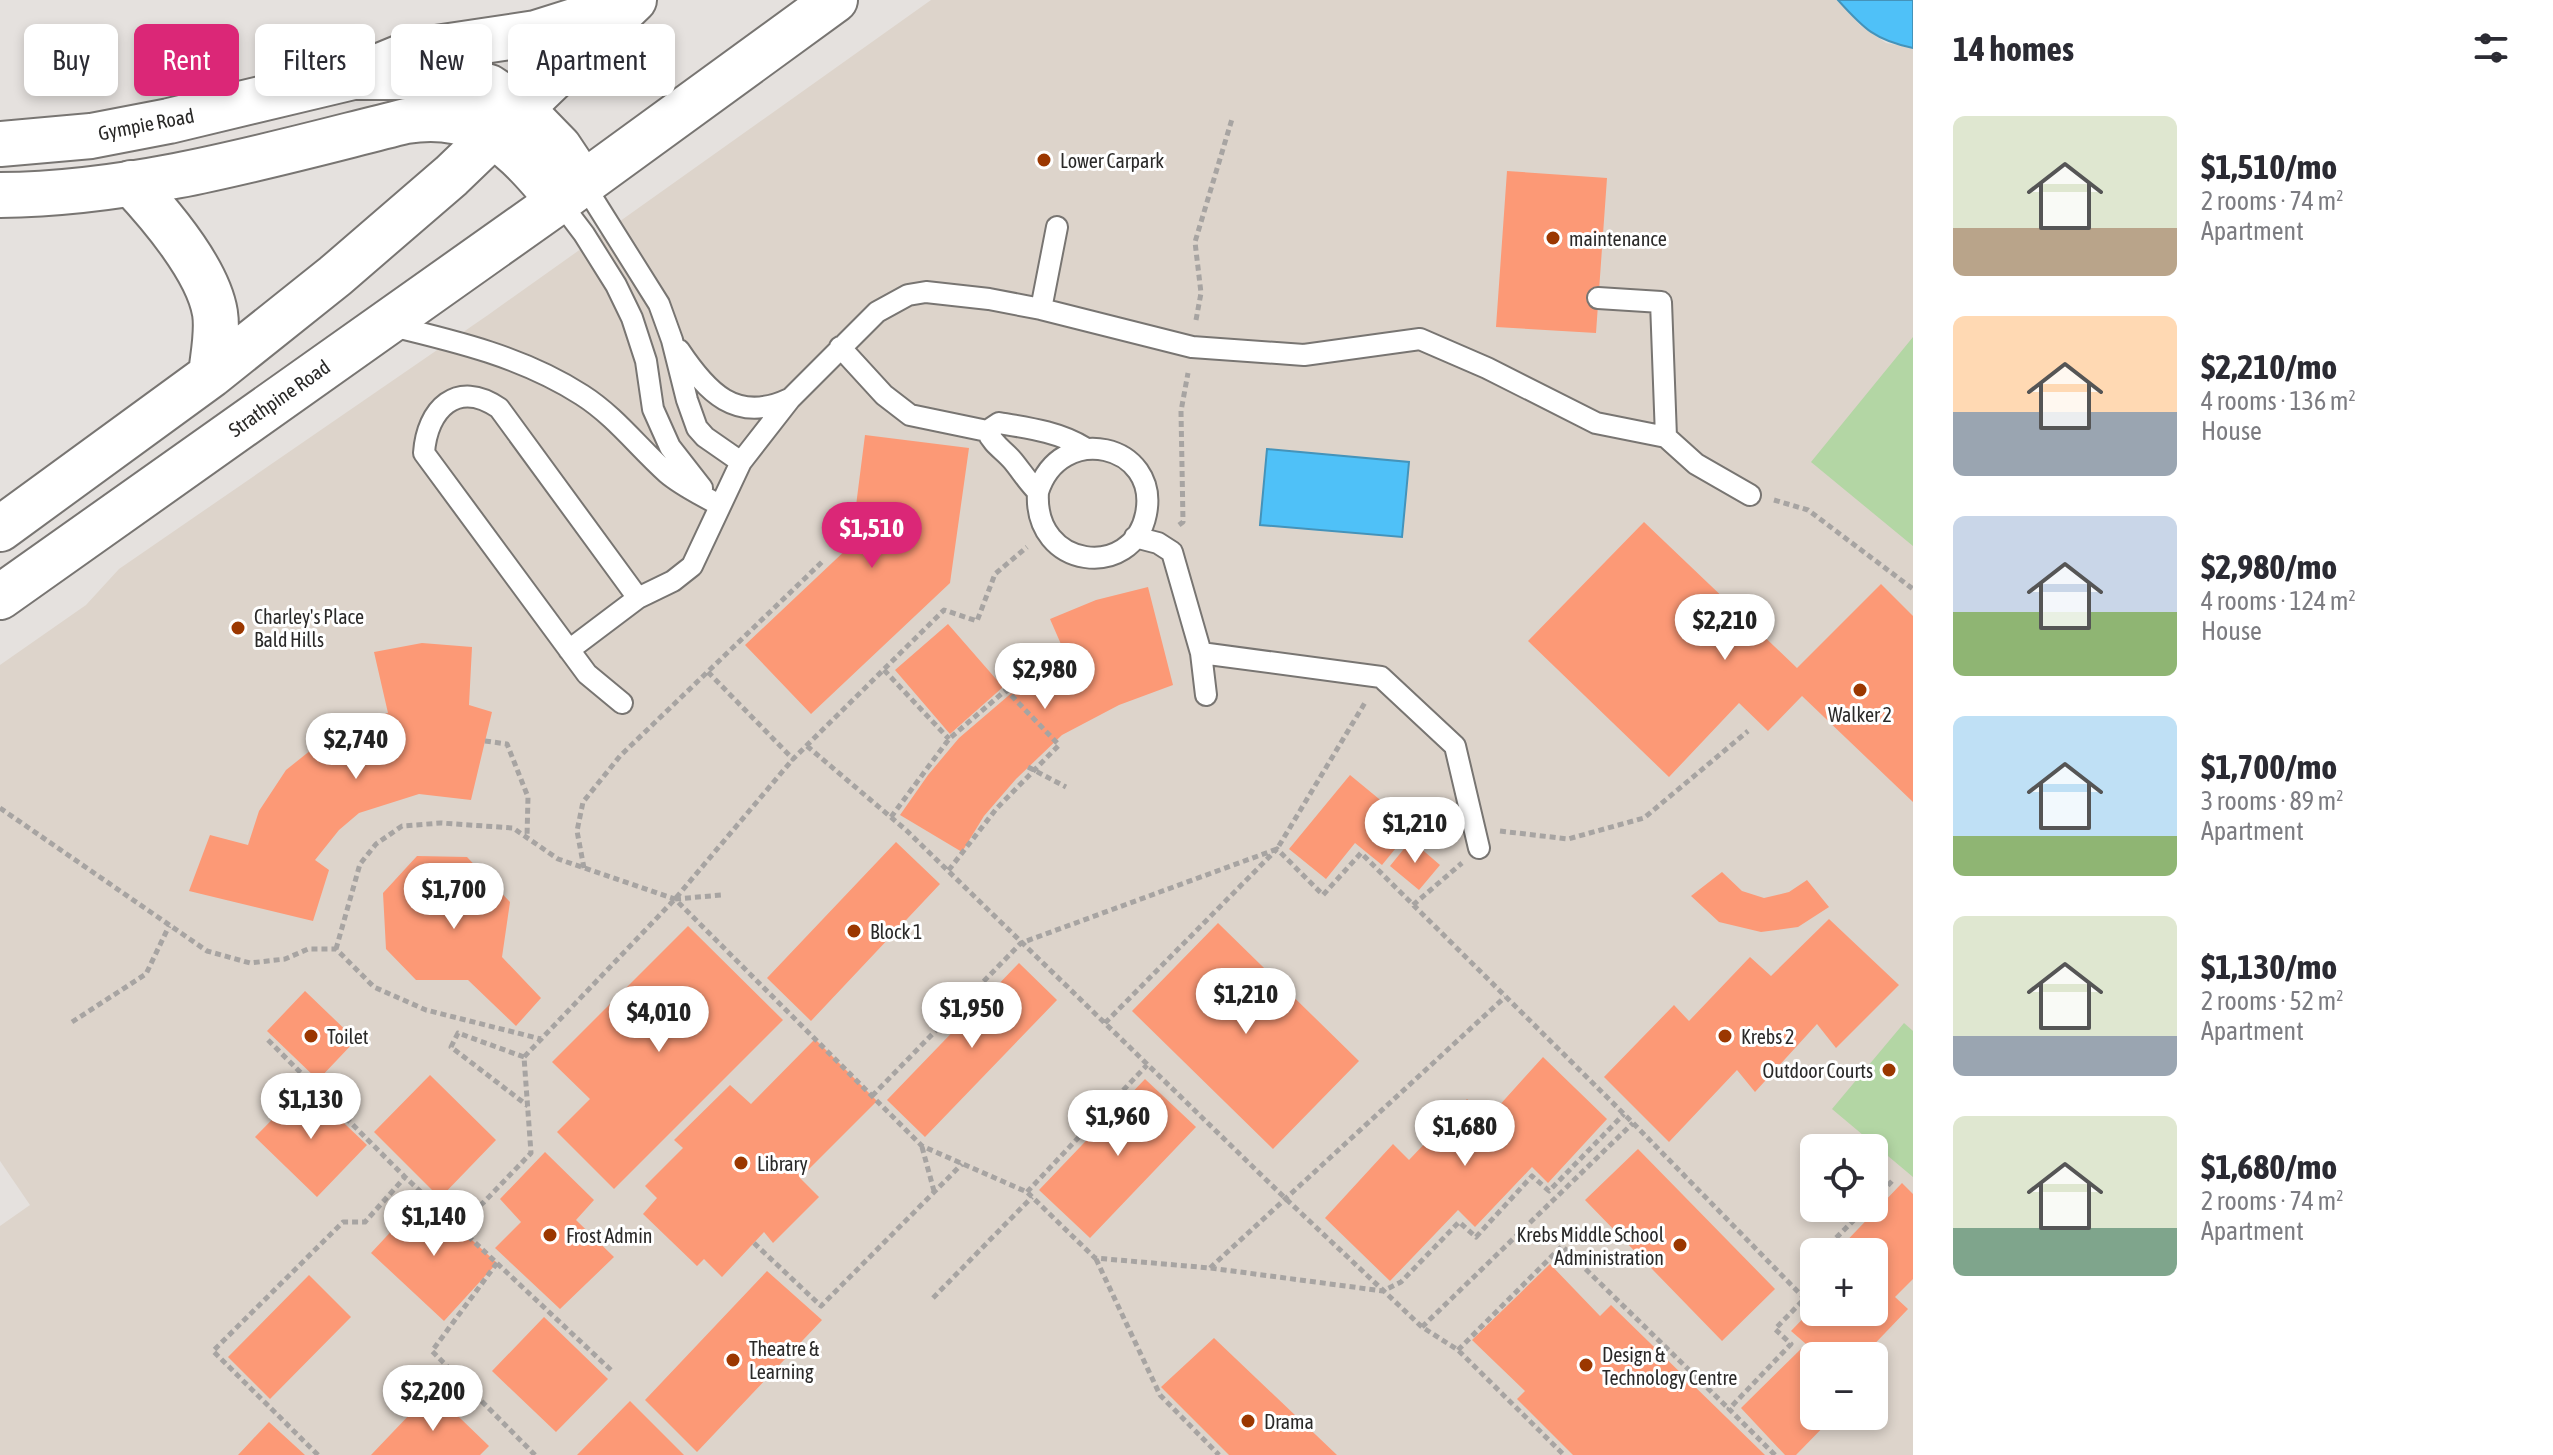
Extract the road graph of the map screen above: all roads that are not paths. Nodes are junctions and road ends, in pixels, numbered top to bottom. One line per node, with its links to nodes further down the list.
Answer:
1 (835, 0): 9 (main road)
2 (633, 1): 3 (main road); 6 (main road)
3 (375, 68)
4 (375, 77): 6 (main road, Gympie Road)
5 (274, 96): 7 (main road, Gympie Road)
6 (508, 122): 8 (main road, Gympie Road); 9 (main road, Gympie Road); 17 (main road)
7 (0, 144)
8 (131, 183): 10 (main road, Gympie Road); 17 (main road)
9 (571, 192): 14 (main road, Strathpine Road); 15 (lane); 25 (lane)
10 (0, 195)
11 (1057, 227): 13 (lane)
12 (1598, 298): 20 (lane)
13 (1041, 309): 16 (lane); 20 (lane)
14 (383, 324): 25 (lane); 28 (main road, Strathpine Road)
15 (672, 340): 18 (lane); 22 (lane)
16 (840, 347): 18 (lane); 19 (lane)
17 (211, 375): 26 (main road)
18 (790, 399): 22 (lane)
19 (987, 431): 21 (lane); 23 (lane)
20 (1666, 437): 24 (lane)
21 (1085, 448): 23 (lane); 27 (lane)
22 (741, 462): 25 (lane)
23 (1038, 492): 27 (lane)
24 (1750, 495)
25 (719, 505): 29 (lane)
26 (0, 529)
27 (1135, 537): 31 (lane)
28 (0, 597)
29 (638, 598): 30 (lane); 30 (lane)
30 (569, 650): 33 (lane)
31 (1201, 653): 32 (lane); 34 (lane)
32 (1206, 695)
33 (622, 703)
34 (1479, 848)

